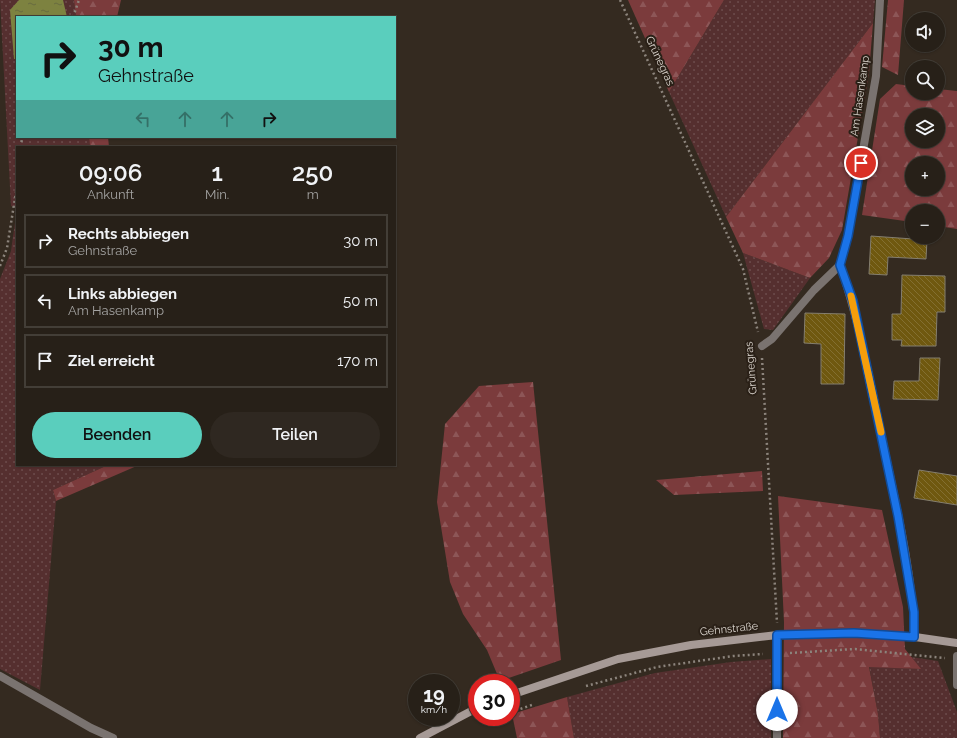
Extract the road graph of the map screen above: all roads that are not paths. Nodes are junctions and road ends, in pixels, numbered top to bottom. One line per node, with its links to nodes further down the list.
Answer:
1 (880, 0): 2 (street, Am Hasenkamp)
2 (840, 265): 3 (street); 5 (street)
3 (762, 346)
4 (777, 635): 5 (street, Gehnstraße); 11 (street, Gehnstraße); 15 (street)
5 (914, 637): 6 (street, Gehnstraße)
6 (957, 643)
7 (957, 656): 8 (street)
8 (957, 660): 10 (street)
9 (0, 676): 13 (street)
10 (957, 685)
11 (520, 692)
12 (468, 713): 14 (street)
13 (113, 738)
14 (420, 738)
15 (777, 738)

